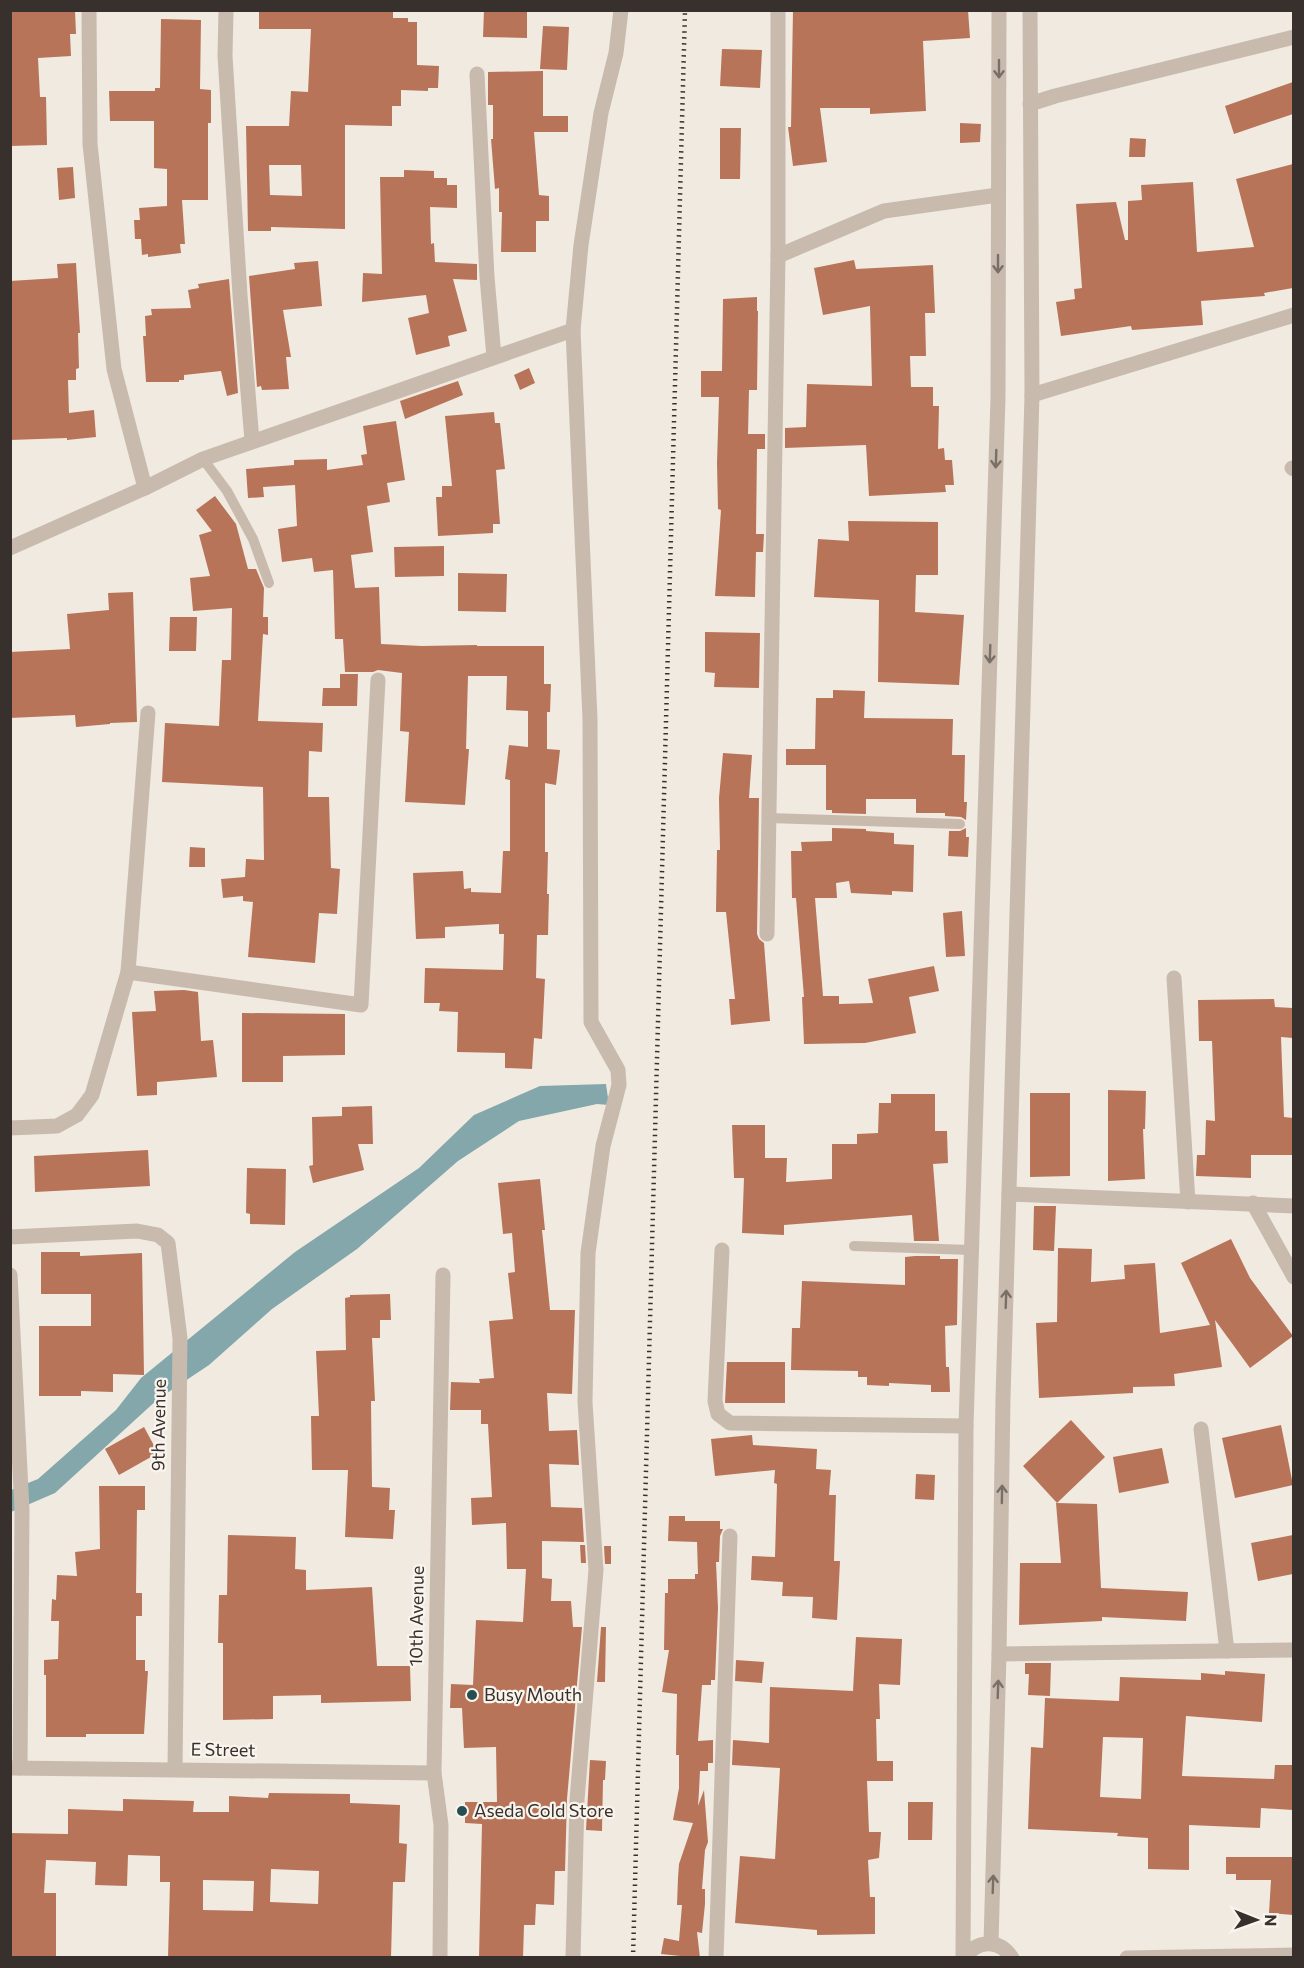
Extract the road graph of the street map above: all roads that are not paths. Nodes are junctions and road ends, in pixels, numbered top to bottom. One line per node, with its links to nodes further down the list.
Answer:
1 (89, 10): 18 (street)
2 (226, 10): 16 (street)
3 (621, 10): 13 (street)
4 (778, 10): 11 (street)
5 (999, 10): 10 (street, one-way to 10)
6 (1030, 10): 9 (street)
7 (1293, 37): 9 (street)
8 (477, 74): 14 (street)
9 (1030, 104): 15 (street)
10 (998, 195): 11 (street); 36 (street, one-way to 36)
11 (778, 256): 23 (street)
12 (1293, 315): 15 (street)
13 (573, 330): 14 (street); 52 (street)
14 (495, 357): 16 (street)
15 (1032, 395): 29 (street)
16 (252, 441): 17 (street)
17 (203, 459): 18 (street); 20 (lane)
18 (146, 488): 19 (street)
19 (10, 548)
20 (269, 583)
21 (378, 680): 26 (street)
22 (148, 713): 26 (street)
23 (768, 818): 24 (lane); 25 (street)
24 (960, 824)
25 (767, 934)
26 (128, 972): 28 (street)
27 (1174, 978): 30 (street)
28 (10, 1128)
29 (1009, 1194): 30 (street); 45 (street, one-way to 29)
30 (1188, 1202): 31 (street)
31 (1253, 1203): 32 (street); 39 (street)
32 (1293, 1206)
33 (10, 1237): 47 (street, 9th Avenue)
34 (854, 1246): 36 (lane)
35 (722, 1250): 40 (street)
36 (971, 1250): 40 (street)
37 (10, 1275): 46 (street)
38 (443, 1275): 48 (street, 10th Avenue)
39 (1293, 1277)
40 (966, 1426): 54 (street)
41 (1201, 1429): 44 (street)
42 (730, 1536): 53 (street)
43 (1293, 1650): 44 (street)
44 (1227, 1651): 45 (street)
45 (999, 1654): 49 (street, one-way to 45)
46 (15, 1768): 47 (street, E Street)
47 (175, 1769): 48 (street, E Street)
48 (434, 1773): 51 (street, 10th Avenue)
49 (991, 1943): 54 (street); 55 (street)
50 (1293, 1955): 56 (street)
51 (440, 1958)
52 (573, 1958)
53 (716, 1958)
54 (964, 1958)
55 (1012, 1958)
56 (1127, 1958)

